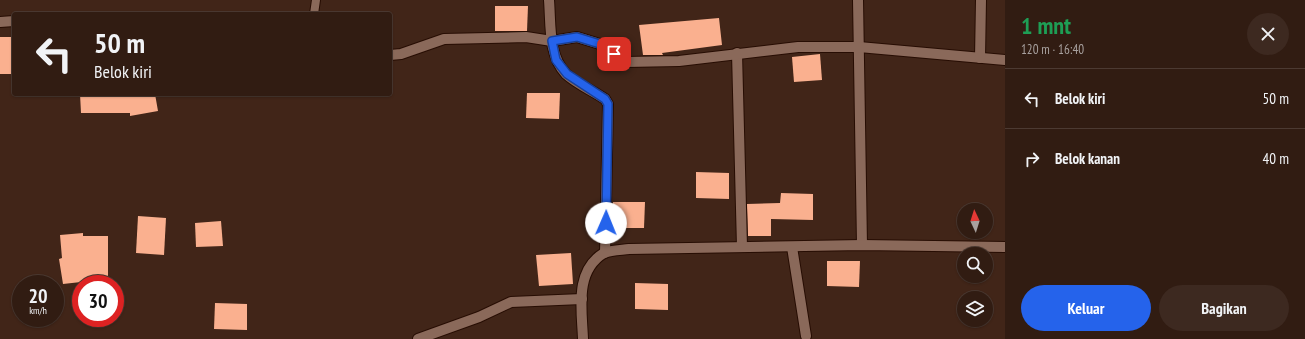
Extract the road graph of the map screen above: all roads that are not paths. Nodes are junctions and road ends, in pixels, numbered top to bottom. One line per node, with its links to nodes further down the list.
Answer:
1 (316, 0): 5 (lane)
2 (549, 0): 8 (street)
3 (858, 0): 9 (street)
4 (981, 0): 12 (street)
5 (314, 12)
6 (12, 21): 7 (street)
7 (0, 22)
8 (552, 41): 10 (street); 11 (street); 18 (street)
9 (859, 47): 10 (street); 12 (street); 14 (street)
10 (737, 53): 15 (street)
11 (392, 54)
12 (980, 58): 13 (street)
13 (1005, 60)
14 (862, 244): 16 (street); 17 (street)
15 (742, 246): 16 (street); 18 (street)
16 (792, 247): 20 (street)
17 (1005, 247)
18 (605, 253): 19 (street)
19 (582, 299): 21 (street); 22 (street)
20 (806, 336)
21 (418, 339)
22 (583, 339)

